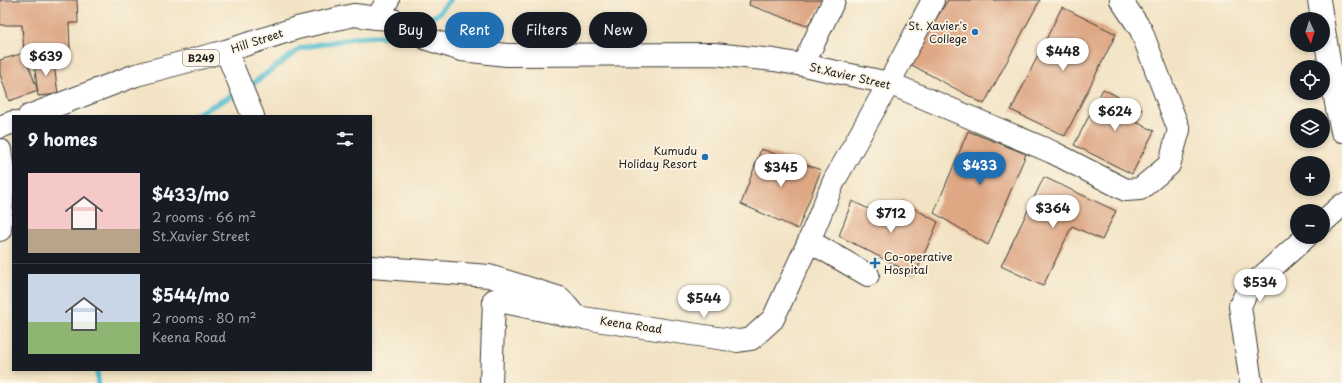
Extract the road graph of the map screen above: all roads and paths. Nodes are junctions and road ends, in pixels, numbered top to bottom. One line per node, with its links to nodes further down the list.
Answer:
1 (834, 0): 9 (street)
2 (933, 0): 10 (street, Keena Road)
3 (1121, 0): 10 (street, St.Xavier Street)
4 (1319, 0): 6 (street)
5 (382, 9): 7 (street, Hill Street / B249); 9 (street, St.Xavier Street / B249)
6 (1321, 12)
7 (226, 52): 11 (street); 12 (street, Hill Street / B249)
8 (1328, 52): 15 (street)
9 (803, 65): 10 (street, St.Xavier Street / B249)
10 (889, 83): 21 (street, Keena Road)
11 (251, 113)
12 (32, 115)
13 (12, 122): 14 (street)
14 (0, 127)
15 (1342, 131)
16 (0, 150): 17 (street)
17 (2, 176): 20 (street)
18 (1342, 205): 19 (street)
19 (1330, 216)
20 (0, 230)
21 (809, 241): 24 (street); 25 (street, Keena Road)
22 (1298, 244): 27 (street)
23 (372, 267): 25 (street)
24 (868, 275)
25 (576, 318): 26 (street, Keena Road)
26 (491, 383)
27 (1251, 383)

